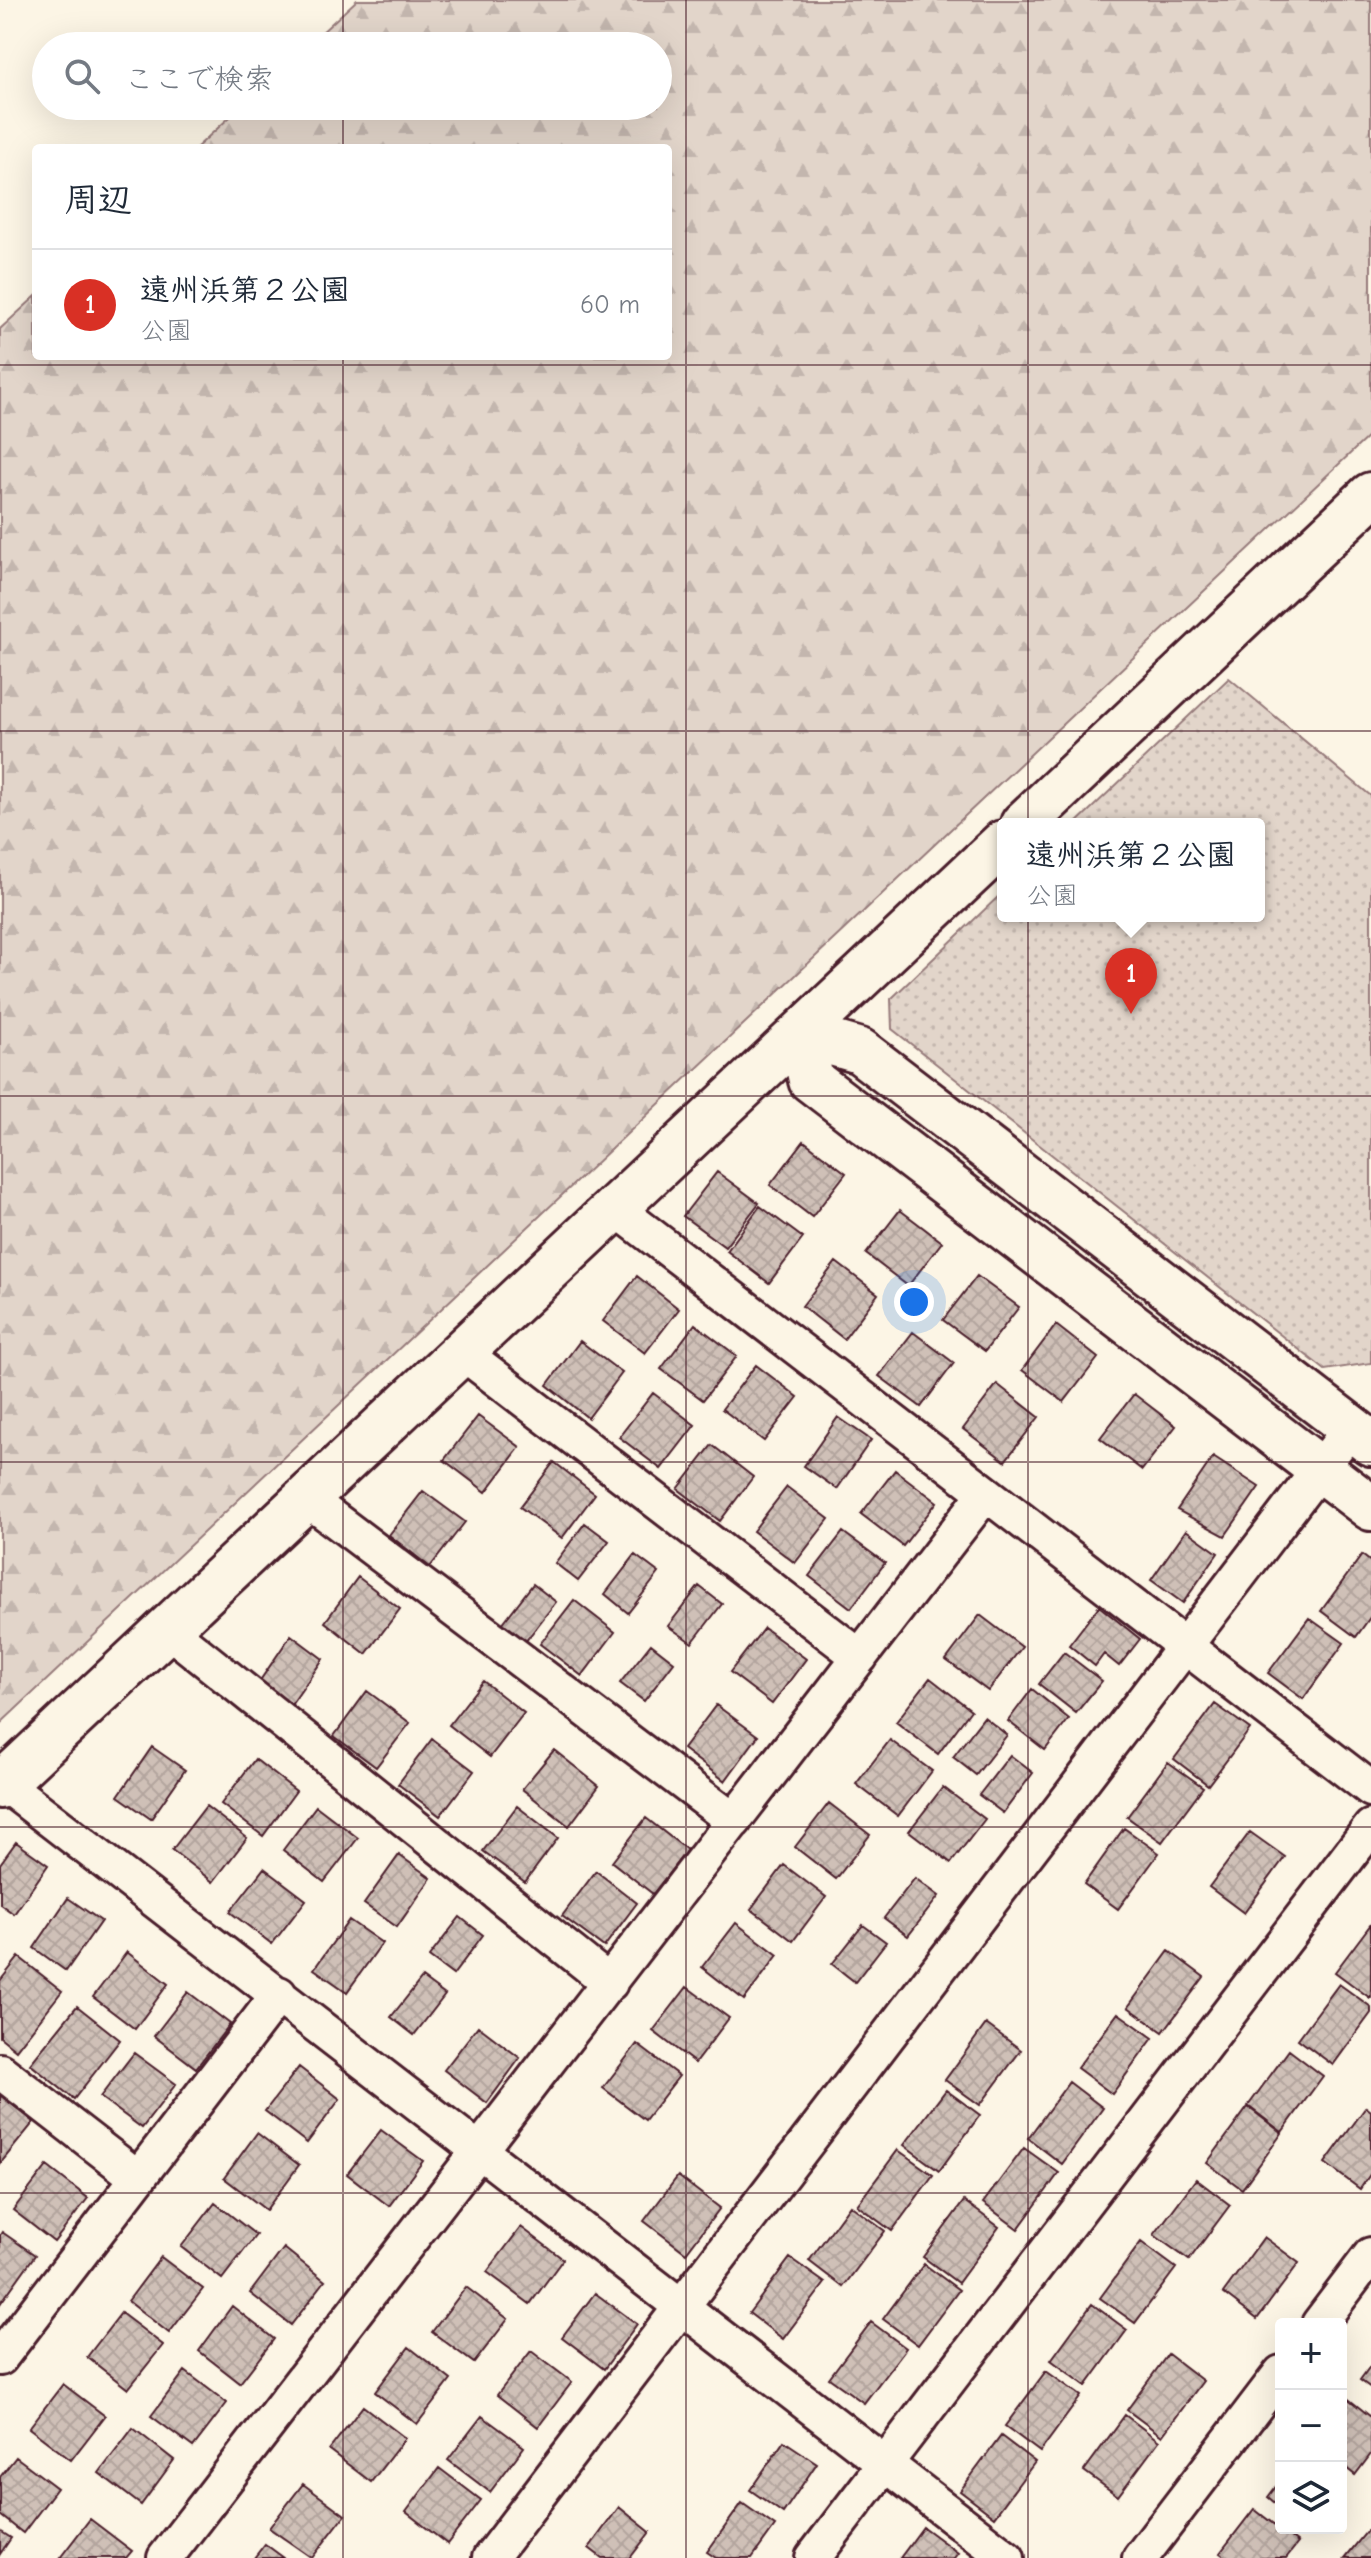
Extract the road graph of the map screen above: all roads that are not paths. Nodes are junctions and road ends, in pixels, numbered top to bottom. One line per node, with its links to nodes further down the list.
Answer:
1 (1371, 495): 2 (street)
2 (1029, 818)
3 (997, 849): 4 (street)
4 (801, 1034): 5 (street); 7 (street); 8 (street)
5 (615, 1208): 6 (street); 9 (street)
6 (462, 1352): 10 (street); 14 (street)
7 (1364, 1434): 8 (street)
8 (1327, 1474): 11 (street); 13 (street)
9 (986, 1493): 13 (street); 14 (street)
10 (306, 1498): 12 (street); 17 (street)
11 (1371, 1508)
12 (167, 1629): 15 (street); 19 (street)
13 (1186, 1645): 16 (street); 25 (street)
14 (860, 1657): 17 (street)
15 (2, 1784): 20 (street)
16 (1371, 1789)
17 (734, 1821): 19 (street)
18 (1371, 1827): 29 (street)
19 (610, 1983): 22 (street)
20 (279, 1994): 22 (street); 23 (street)
21 (0, 2071): 23 (street)
22 (483, 2149): 25 (street); 30 (street)
23 (138, 2178): 27 (street)
24 (1371, 2255): 26 (street)
25 (683, 2309): 29 (street); 31 (street)
26 (1324, 2318)
27 (2, 2352)
28 (1275, 2381): 34 (street)
29 (886, 2464): 32 (street); 33 (street)
30 (165, 2558)
31 (490, 2558)
32 (813, 2558)
33 (1007, 2558)
34 (1140, 2558)

